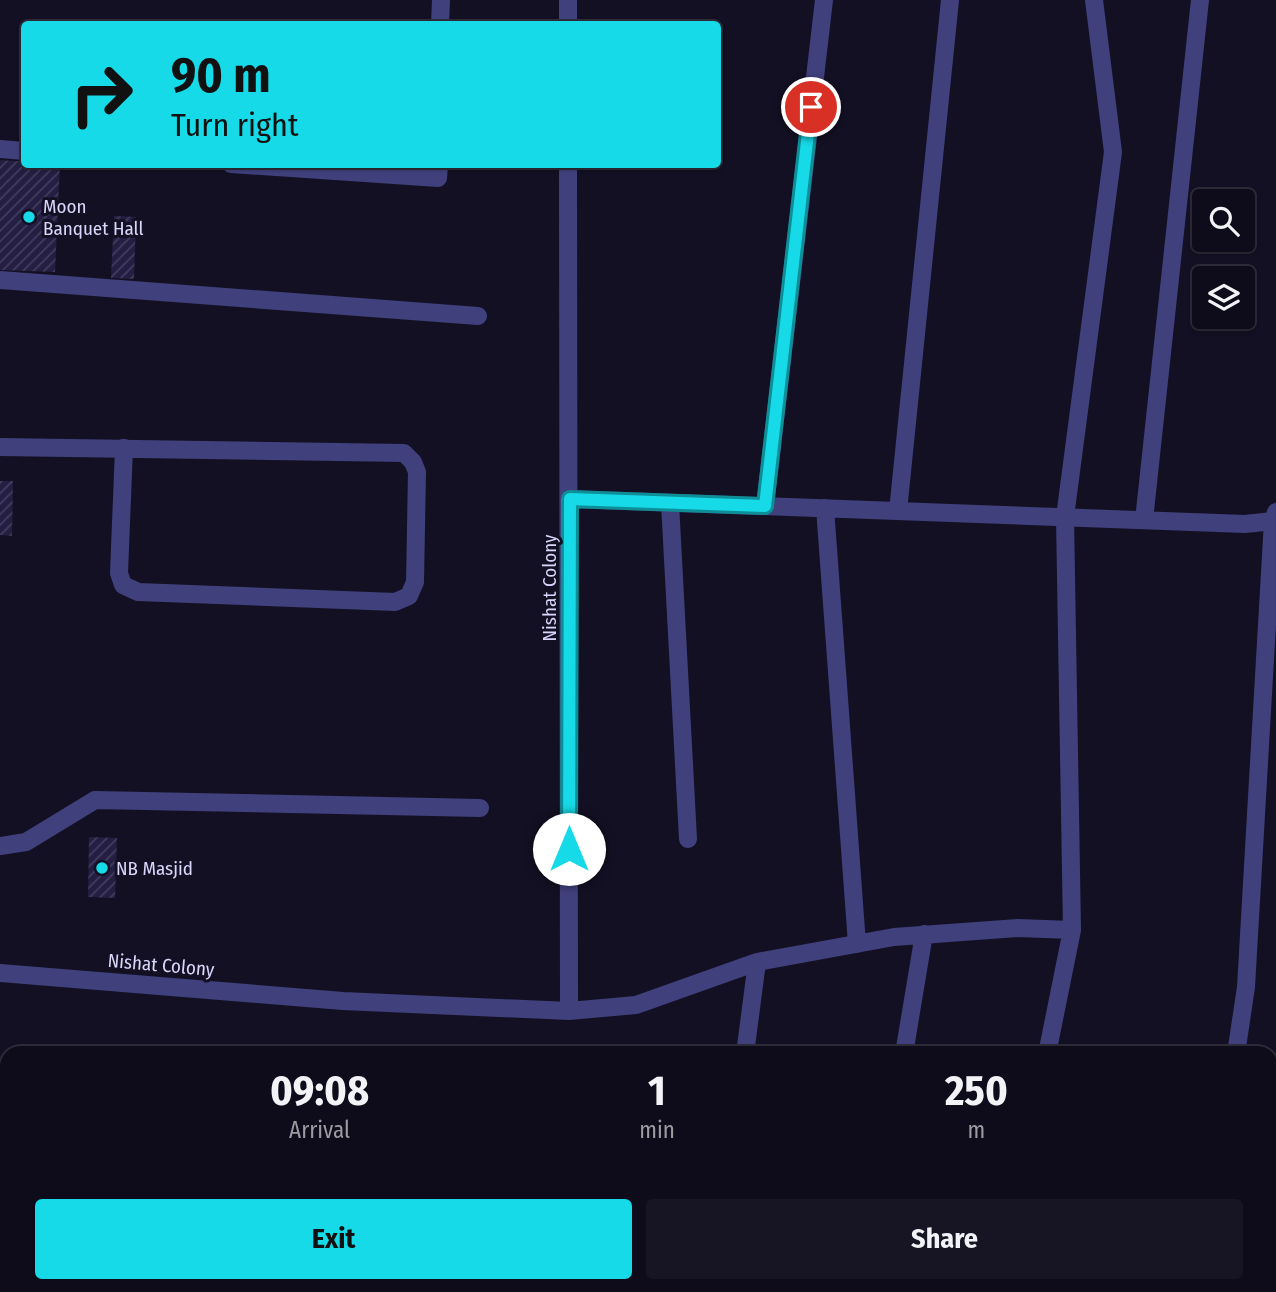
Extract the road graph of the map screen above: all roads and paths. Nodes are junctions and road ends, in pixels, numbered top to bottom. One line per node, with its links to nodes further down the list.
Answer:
1 (441, 0): 7 (street)
2 (568, 0): 8 (street)
3 (824, 0): 20 (street)
4 (950, 0): 22 (street)
5 (1094, 0): 24 (street)
6 (1200, 0): 25 (street)
7 (440, 21)
8 (568, 21)
9 (0, 149): 10 (street)
10 (21, 151)
11 (290, 168): 12 (street)
12 (439, 168)
13 (569, 168): 18 (street, Nishat Colony)
14 (0, 280): 15 (street)
15 (478, 316)
16 (0, 447): 17 (street)
17 (124, 448): 17 (street)
18 (570, 499): 19 (street); 35 (street, Nishat Colony)
19 (670, 503): 20 (street); 28 (street)
20 (765, 506): 21 (street)
21 (825, 508): 22 (street); 32 (street)
22 (898, 511): 24 (street)
23 (1274, 516): 25 (street); 26 (street)
24 (1065, 517): 25 (street); 30 (street)
25 (1144, 520)
26 (1273, 574): 39 (street)
27 (480, 808): 29 (street)
28 (688, 839)
29 (0, 846)
30 (1072, 930): 31 (street, Nishat Colony); 38 (street)
31 (924, 934): 32 (street, Nishat Colony); 37 (street)
32 (857, 944): 33 (street, Nishat Colony)
33 (757, 962): 35 (street, Nishat Colony); 36 (street)
34 (0, 973): 35 (street, Nishat Colony)
35 (569, 1011)
36 (746, 1046)
37 (905, 1046)
38 (1049, 1046)
39 (1237, 1046)

